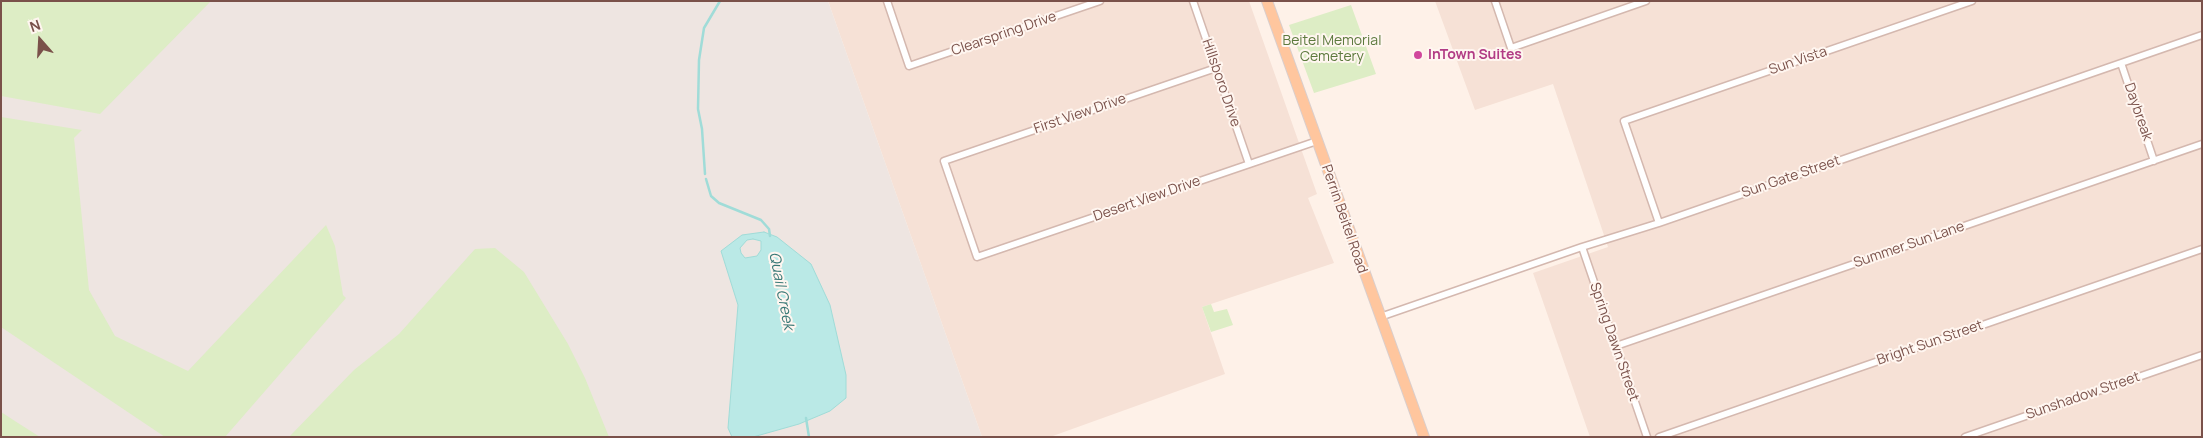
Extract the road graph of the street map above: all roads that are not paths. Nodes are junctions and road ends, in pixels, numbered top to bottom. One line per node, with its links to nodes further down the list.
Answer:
1 (887, 1): 2 (street, Clearspring Drive)
2 (1100, 1)
3 (1194, 1): 10 (street, Hillsboro Drive)
4 (1267, 1): 11 (main road, Perrin Beitel Road)
5 (1495, 1): 6 (street)
6 (1646, 1)
7 (1972, 1): 15 (street, Sun Vista)
8 (2202, 35): 9 (street, Sun Gate Street)
9 (2121, 63): 13 (street, Daybreak); 15 (street, Sun Gate Street)
10 (1216, 68): 14 (street, Hillsboro Drive); 18 (street, First View Drive)
11 (1317, 141): 14 (street, Desert View Drive); 19 (main road, Perrin Beitel Road)
12 (2202, 144): 13 (street, Summer Sun Lane)
13 (2154, 161): 20 (street, Summer Sun Lane)
14 (1249, 164): 18 (street, Desert View Drive)
15 (1660, 223): 16 (street, Sun Gate Street)
16 (1582, 247): 19 (street, Sun Gate Street); 20 (street, Spring Dawn Street)
17 (2202, 250): 24 (street, Bright Sun Street)
18 (976, 257)
19 (1380, 317): 22 (main road, Perrin Beitel Road)
20 (1616, 346): 23 (street, Spring Dawn Street)
21 (2202, 355): 25 (street, Sunshadow Street)
22 (1424, 437)
23 (1647, 437)
24 (1659, 437)
25 (1965, 437)

